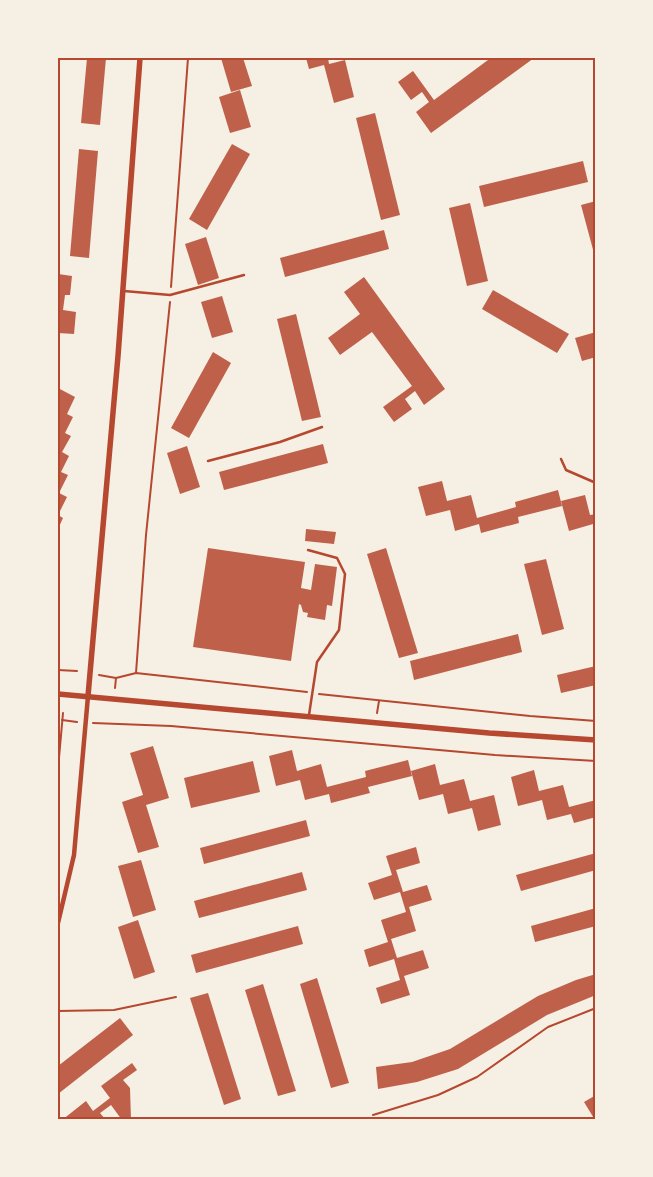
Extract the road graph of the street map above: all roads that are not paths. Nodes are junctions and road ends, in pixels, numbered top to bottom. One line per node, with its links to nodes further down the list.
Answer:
1 (140, 58): 3 (street)
2 (244, 275): 3 (lane)
3 (122, 290): 10 (street)
4 (322, 427): 6 (lane)
5 (561, 459): 7 (lane)
6 (208, 461)
7 (596, 483)
8 (308, 550): 11 (lane)
9 (58, 694): 10 (street)
10 (88, 696): 11 (street); 13 (street)
11 (309, 716): 12 (street)
12 (596, 740)
13 (58, 923)

